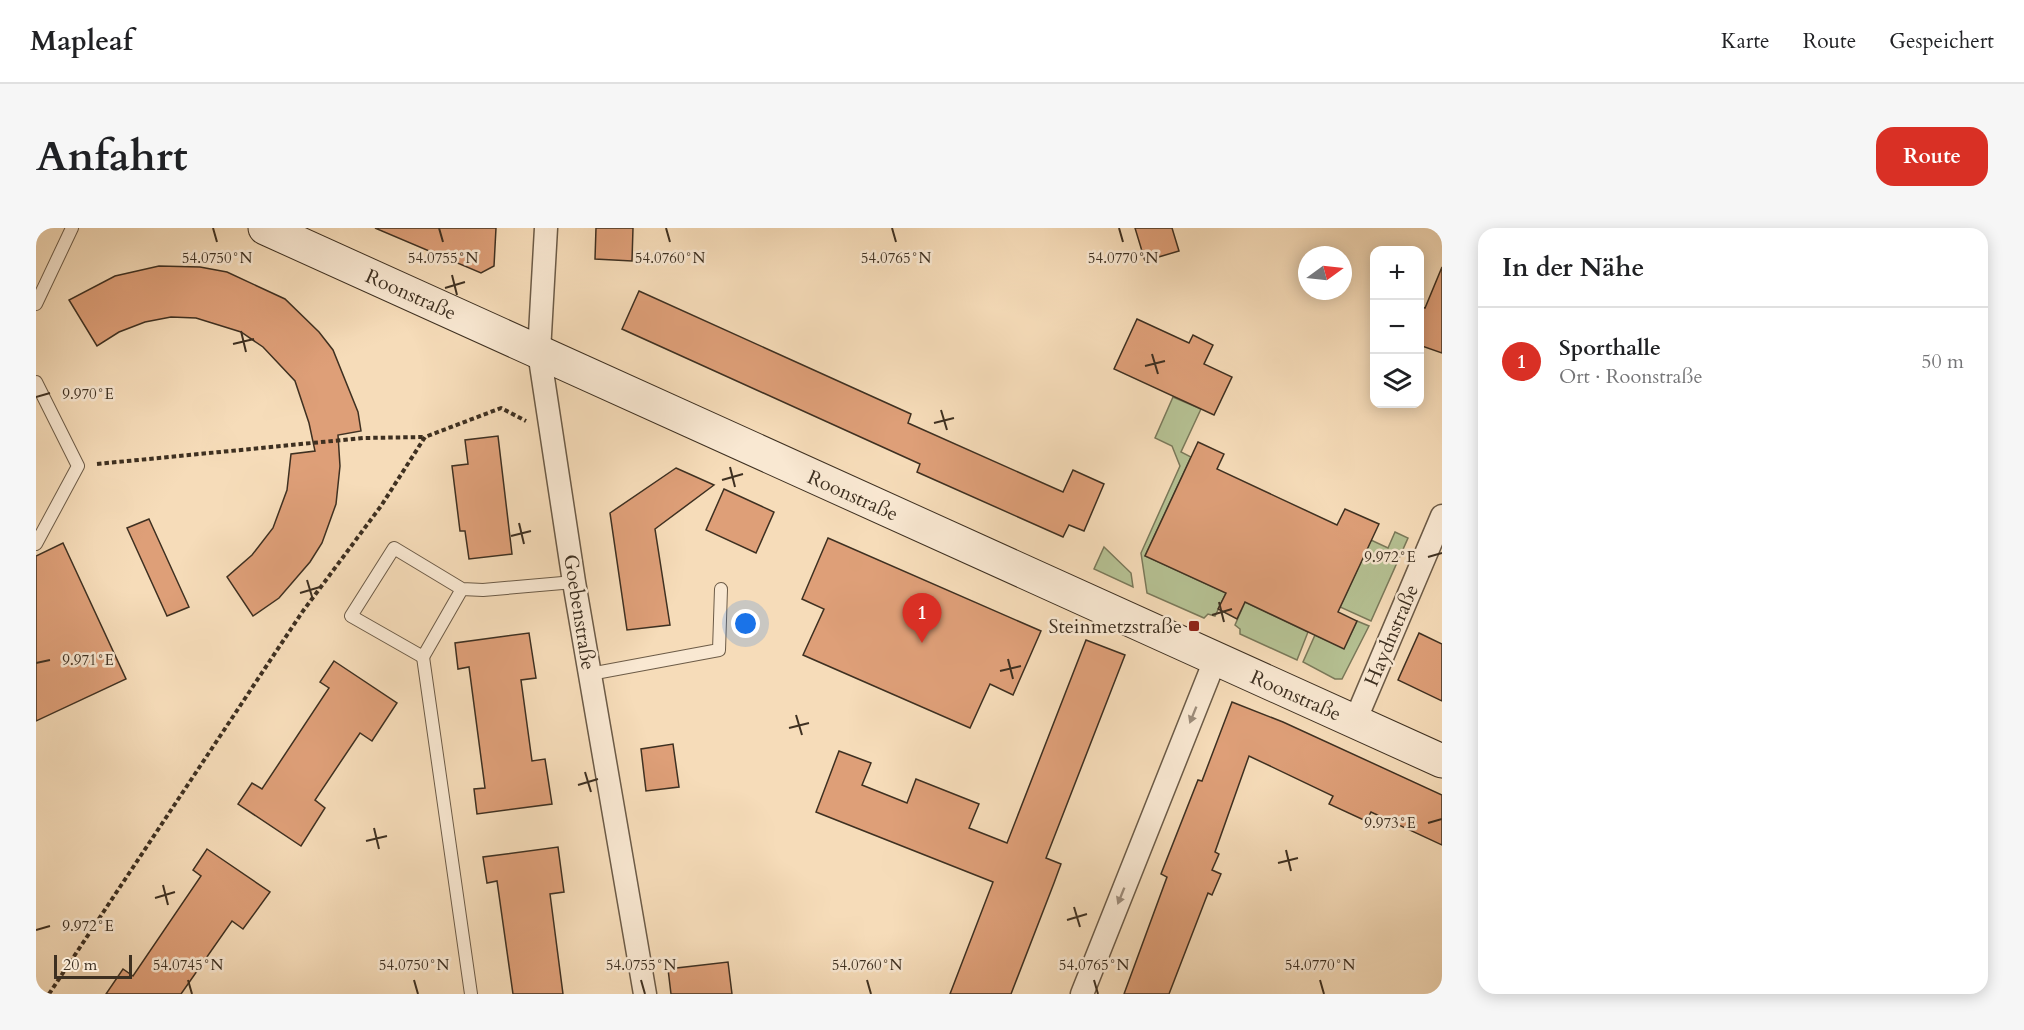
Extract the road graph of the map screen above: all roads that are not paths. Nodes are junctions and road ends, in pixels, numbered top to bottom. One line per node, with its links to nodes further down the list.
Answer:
1 (72, 228): 4 (lane)
2 (265, 228): 5 (street, Roonstraße)
3 (546, 228): 5 (street, Goebenstraße)
4 (36, 304)
5 (539, 352): 9 (street, Goebenstraße); 13 (street, Roonstraße)
6 (36, 382): 8 (lane)
7 (1442, 516): 15 (street, Haydnstraße)
8 (36, 544)
9 (574, 582): 10 (lane); 14 (street, Goebenstraße)
10 (462, 589): 12 (lane); 12 (lane)
11 (722, 589): 14 (lane)
12 (423, 657): 17 (lane)
13 (1215, 660): 15 (street, Roonstraße); 19 (street, one-way to 19)
14 (590, 674): 18 (street, Goebenstraße)
15 (1354, 721): 16 (street, Roonstraße)
16 (1442, 761)
17 (471, 994)
18 (645, 994)
19 (1082, 994)

